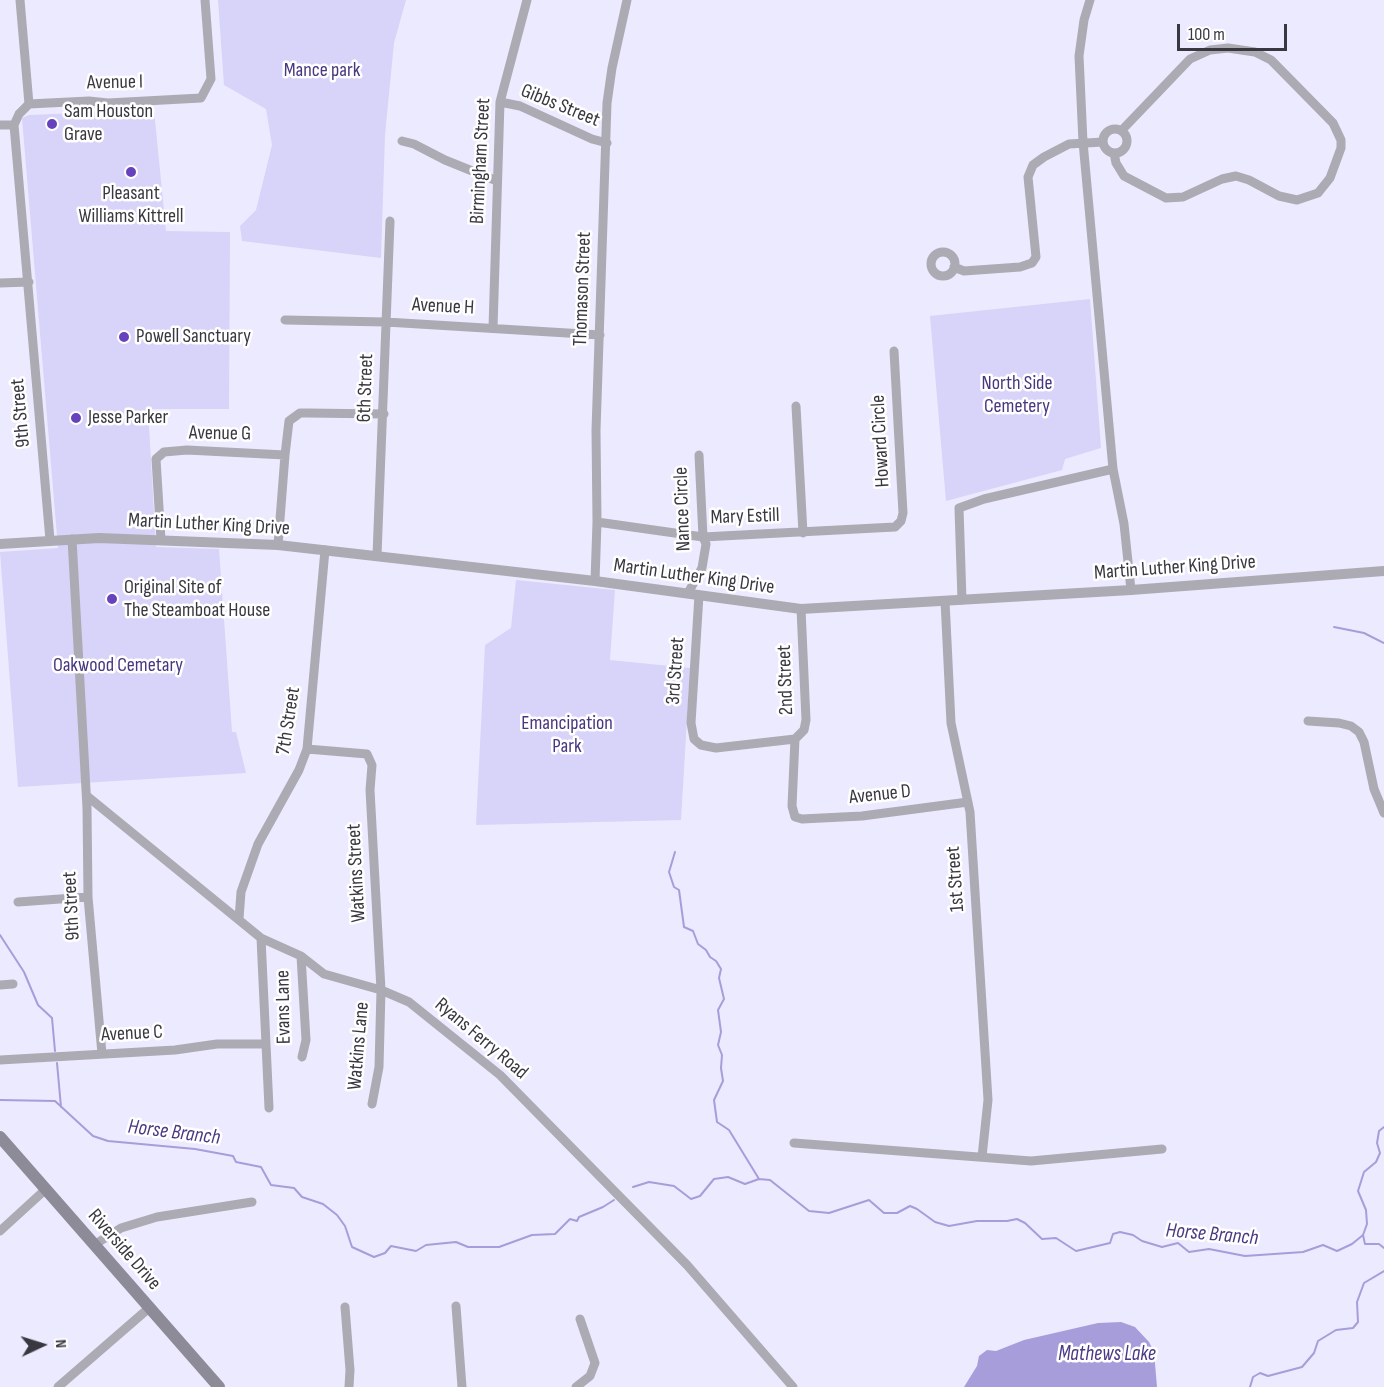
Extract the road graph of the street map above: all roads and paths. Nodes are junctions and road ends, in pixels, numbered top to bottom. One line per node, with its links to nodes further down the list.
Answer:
1 (20, 0): 7 (street)
2 (204, 0): 7 (street, Avenue I)
3 (527, 0): 6 (street, Birmingham Street)
4 (627, 0): 14 (street, Thomason Street)
5 (1090, 0): 12 (street)
6 (500, 102): 14 (street, Gibbs Street); 16 (street, Birmingham Street)
7 (29, 104): 8 (street)
8 (14, 125): 9 (street); 19 (street, 9th Street)
9 (0, 126)
10 (1122, 130): 13 (street); 15 (street); 15 (street)
11 (402, 141): 16 (street)
12 (1083, 142): 13 (street); 18 (street); 30 (street)
13 (1103, 142): 15 (street)
14 (607, 143): 24 (street, Thomason Street)
15 (1114, 153)
16 (497, 181): 23 (street, Birmingham Street)
17 (390, 221): 22 (street, 6th Street)
18 (954, 267)
19 (29, 282): 20 (street); 36 (street, 9th Street)
20 (0, 283)
21 (285, 320): 22 (street, Avenue H)
22 (386, 322): 23 (street, Avenue H); 27 (street, 6th Street)
23 (493, 328): 24 (street, Avenue H)
24 (600, 335): 31 (street, Thomason Street)
25 (894, 351): 32 (street, Howard Circle)
26 (796, 406): 33 (street)
27 (384, 414): 28 (street); 41 (street, 6th Street)
28 (285, 455): 37 (street, Avenue G); 39 (street)
29 (699, 455): 34 (street, Nance Circle)
30 (1113, 469): 44 (street); 47 (street)
31 (597, 522): 34 (street, Mary Estill); 43 (street, Thomason Street)
32 (895, 527): 33 (street, Mary Estill)
33 (803, 533): 34 (street, Mary Estill)
34 (704, 537): 45 (street, Nance Circle)
35 (72, 539): 36 (street, Martin Luther King Drive); 37 (street, Martin Luther King Drive); 53 (street, 9th Street)
36 (50, 540): 38 (street, Martin Luther King Drive)
37 (160, 540): 39 (street, Martin Luther King Drive)
38 (0, 544)
39 (278, 545): 40 (street, Martin Luther King Drive)
40 (325, 550): 41 (street, Martin Luther King Drive); 52 (street, 7th Street)
41 (377, 555): 43 (street, Martin Luther King Drive)
42 (1384, 571): 44 (street, Martin Luther King Drive)
43 (595, 581): 45 (street, Martin Luther King Drive)
44 (1131, 590): 47 (street, Martin Luther King Drive)
45 (688, 593): 46 (street, Martin Luther King Drive)
46 (699, 595): 49 (street, Martin Luther King Drive); 51 (street, 3rd Street)
47 (962, 600): 48 (street, Martin Luther King Drive)
48 (945, 601): 49 (street, Martin Luther King Drive); 54 (street, 1st Street)
49 (801, 609): 51 (street, 2nd Street)
50 (1308, 722): 55 (street)
51 (795, 739): 56 (street, 2nd Street)
52 (307, 748): 59 (street, 7th Street); 64 (street, Watkins Street)
53 (87, 796): 57 (street, 9th Street); 59 (street, Ryans Ferry Road)
54 (968, 802): 56 (street, Avenue D); 74 (street, 1st Street)
55 (1384, 813)
56 (795, 817)
57 (88, 897): 58 (street); 66 (street, 9th Street)
58 (18, 902)
59 (239, 920): 60 (street, Ryans Ferry Road)
60 (261, 938): 61 (street, Ryans Ferry Road); 65 (street)
61 (301, 956): 64 (street, Ryans Ferry Road); 67 (street, Evans Lane)
62 (13, 984): 63 (street)
63 (0, 985)
64 (381, 990): 69 (street, Watkins Lane); 88 (street, Ryans Ferry Road)
65 (266, 1044): 66 (street, Avenue C); 70 (street)
66 (102, 1054): 68 (street, Avenue C)
67 (302, 1057)
68 (0, 1060)
69 (372, 1104)
70 (269, 1108)
71 (0, 1137): 75 (main road, Riverside Drive)
72 (794, 1143): 74 (street)
73 (1162, 1149): 74 (street)
74 (982, 1157)
75 (46, 1189): 77 (street); 78 (main road, Riverside Drive)
76 (252, 1202): 78 (street)
77 (0, 1230)
78 (94, 1245): 81 (main road, Riverside Drive)
79 (456, 1306): 86 (street)
80 (345, 1307): 85 (street)
81 (149, 1308): 83 (street); 84 (main road, Riverside Drive)
82 (580, 1319): 87 (street)
83 (58, 1387)
84 (219, 1387)
85 (349, 1387)
86 (462, 1387)
87 (576, 1387)
88 (793, 1387)

